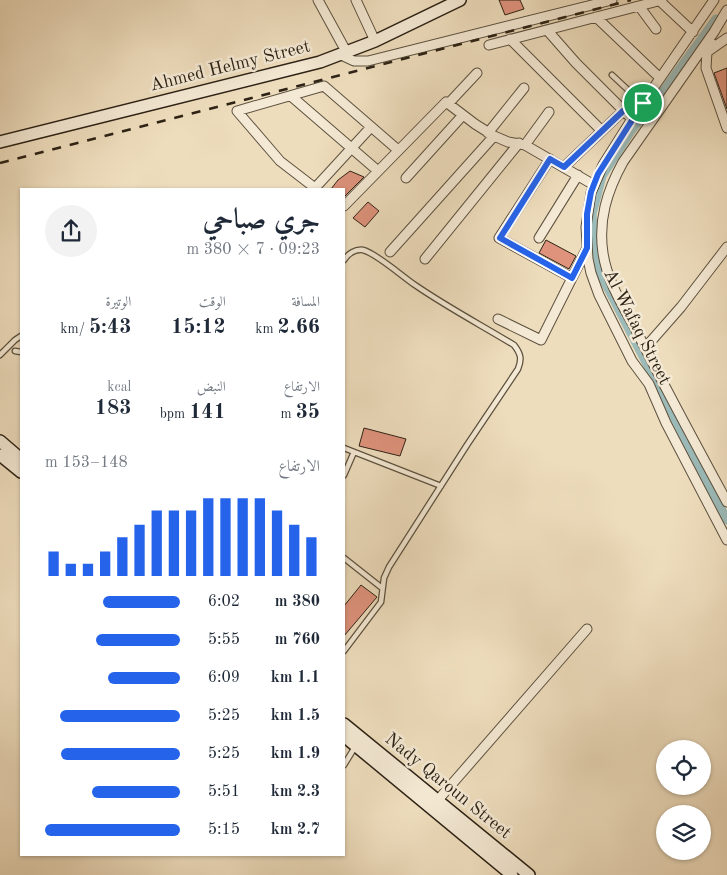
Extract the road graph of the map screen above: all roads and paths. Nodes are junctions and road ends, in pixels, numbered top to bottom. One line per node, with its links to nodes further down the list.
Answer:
1 (318, 0): 21 (street)
2 (356, 0): 18 (street)
3 (460, 0): 18 (main road, Ahmed Helmy Street)
4 (612, 0): 21 (street)
5 (661, 0): 7 (street); 14 (street)
6 (714, 0): 9 (street, Al Wafaq Street)
7 (639, 6): 10 (street); 12 (street)
8 (727, 10): 11 (street, Al Wafaq Street)
9 (707, 12): 11 (street); 14 (street, Al Wafaq Street)
10 (596, 17): 13 (street); 24 (street)
11 (721, 20): 15 (street, Al Wafaq Street)
12 (656, 29)
13 (548, 30): 17 (street); 29 (street)
14 (693, 32): 24 (street, Al Wafaq Street)
15 (714, 32): 20 (street); 57 (street, Al Wafaq Street)
16 (727, 38): 20 (street)
17 (510, 39): 19 (street); 35 (street)
18 (375, 41): 21 (main road, Ahmed Helmy Street)
19 (489, 45)
20 (707, 52): 34 (street)
21 (344, 54): 37 (main road, Ahmed Helmy Street)
22 (477, 73): 28 (street)
23 (612, 74): 27 (lane)
24 (660, 78): 27 (street, Al Wafaq Street)
25 (524, 88): 36 (street)
26 (291, 96): 33 (street); 39 (street); 39 (street)
27 (643, 103): 29 (street); 32 (street, Al Wafaq Street)
28 (448, 104): 31 (street); 40 (street)
29 (623, 111): 32 (street); 35 (street)
30 (549, 112): 38 (street)
31 (463, 115): 36 (street); 45 (street)
32 (632, 119): 46 (street, Al Wafaq Street)
33 (371, 127): 39 (street); 40 (street)
34 (727, 128)
35 (602, 131): 42 (street)
36 (491, 134): 38 (street); 51 (street)
37 (0, 142)
38 (522, 144): 41 (street); 53 (street)
39 (352, 148): 43 (street)
40 (398, 150): 43 (street)
41 (550, 159): 42 (street); 54 (street)
42 (564, 167): 44 (street)
43 (378, 171): 47 (street)
44 (578, 176): 46 (street); 48 (street)
45 (406, 178)
46 (594, 185): 50 (street, Al Wafaq Street)
47 (345, 205)
48 (539, 238)
49 (727, 247): 57 (street)
50 (587, 248): 54 (street); 70 (street, Al Wafaq Street)
51 (390, 252)
52 (345, 259): 68 (lane)
53 (425, 259)
54 (572, 278): 55 (street)
55 (498, 319)
56 (20, 337): 60 (lane)
57 (644, 348): 69 (street, Al Wafaq Street)
58 (15, 351): 59 (lane)
59 (20, 352)
60 (0, 355)
61 (0, 441): 65 (main road)
62 (345, 448): 63 (lane)
63 (354, 452): 67 (lane); 68 (lane)
64 (0, 455): 66 (main road)
65 (20, 458)
66 (20, 471)
67 (345, 473)
68 (441, 486): 72 (lane)
69 (727, 500)
70 (727, 540)
71 (345, 559): 72 (lane)
72 (382, 588): 74 (lane)
73 (587, 629): 79 (street)
74 (345, 650)
75 (345, 725): 79 (main road, Nady Qaroun Street)
76 (345, 737): 77 (main road, Nady Qaroun Street)
77 (356, 746): 78 (lane); 80 (main road, Nady Qaroun Street)
78 (345, 763)
79 (438, 800): 81 (main road, Nady Qaroun Street)
80 (512, 875)
81 (529, 875)

